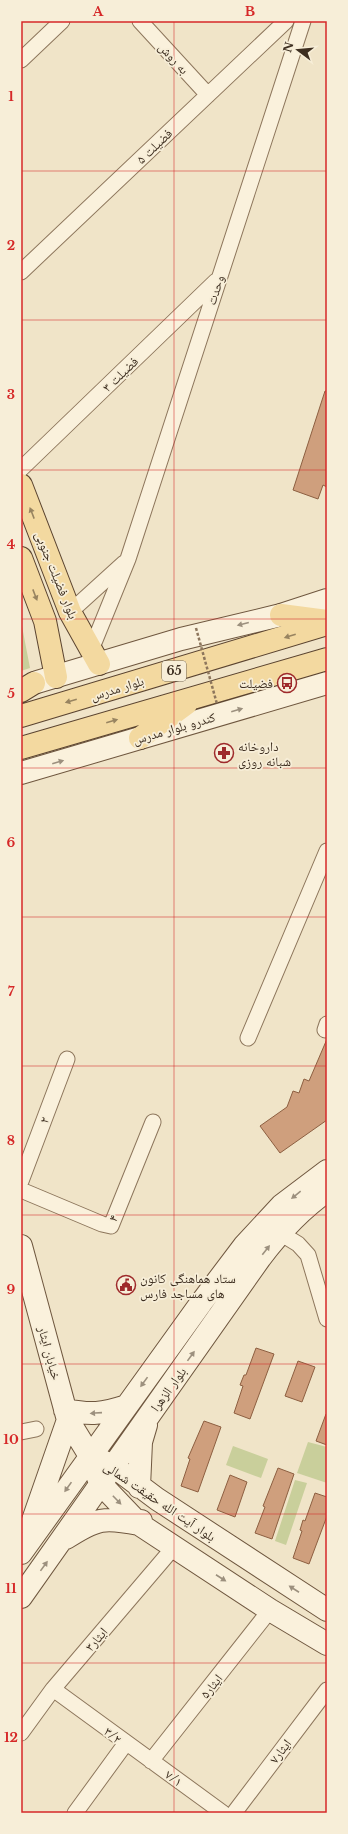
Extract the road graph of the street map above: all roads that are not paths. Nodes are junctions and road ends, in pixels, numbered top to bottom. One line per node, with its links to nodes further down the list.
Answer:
1 (62, 21): 5 (street)
2 (140, 21): 6 (street, به روش)
3 (286, 21): 6 (street, فضیلت ۵)
4 (303, 21): 8 (street, وحدت)
5 (21, 60)
6 (208, 95): 7 (street, فضیلت ۵)
7 (21, 272)
8 (219, 279): 9 (street, فضیلت ۳); 12 (street, وحدت)
9 (21, 469)
10 (21, 484): 14 (main road, بلوار فضیلت جنوبی, one-way to 10)
11 (21, 558): 16 (main road, بلوار فضیلت جنوبی, one-way to 16)
12 (128, 559): 14 (street); 18 (street, وحدت)
13 (327, 600): 15 (main road)
14 (70, 612): 16 (main road); 18 (main road, بلوار فضیلت جنوبی)
15 (281, 614): 17 (main road); 18 (main road, one-way to 18)
16 (45, 621): 20 (main road, بلوار فضیلت جنوبی)
17 (327, 623): 24 (main road, بلوار مدرس / 65, one-way to 24)
18 (95, 657): 20 (main road)
19 (327, 659): 23 (main road, 65)
20 (56, 677): 22 (main road)
21 (327, 683): 25 (main road, کندرو بلوار مدرس, one-way to 21)
22 (25, 687)
23 (208, 699): 25 (main road); 26 (main road, 65, one-way to 23)
24 (21, 716)
25 (140, 738): 27 (main road, کندرو بلوار مدرس, one-way to 25)
26 (21, 748)
27 (21, 774)
28 (327, 851): 29 (street)
29 (322, 876): 30 (street)
30 (248, 1038)
31 (67, 1059): 34 (street, ۲)
32 (153, 1122): 35 (street, ۴)
33 (327, 1171): 40 (main road, بلوار الزهرا, one-way to 40)
34 (21, 1181)
35 (21, 1190)
36 (327, 1191): 37 (main road, بلوار الزهرا)
37 (280, 1233): 39 (street); 41 (main road, بلوار الزهرا, one-way to 37)
38 (21, 1246): 42 (main road, خیابان ایثار)
39 (326, 1310)
40 (127, 1406): 42 (main road, one-way to 42); 45 (main road, بلوار الزهرا)
41 (150, 1414): 46 (main road, بلوار الزهرا); 47 (main road)
42 (67, 1415): 45 (main road, خیابان ایثار); 52 (main road)
43 (36, 1429): 44 (street)
44 (21, 1432)
45 (90, 1456): 46 (main road, بلوار آیت الله حقیقت شمالی); 52 (main road, بلوار الزهرا, one-way to 52)
46 (107, 1475): 47 (main road, بلوار آیت الله حقیقت شمالی); 49 (main road, بلوار آیت الله حقیقت شمالی, one-way to 49); 50 (main road, بلوار الزهرا)
47 (139, 1487): 48 (main road, بلوار آیت الله حقیقت شمالی)
48 (156, 1499): 49 (main road); 55 (main road, بلوار آیت الله حقیقت شمالی, one-way to 48)
49 (139, 1524): 50 (main road); 51 (main road, بلوار آیت الله حقیقت شمالی)
50 (63, 1539): 53 (main road, بلوار الزهرا, one-way to 50)
51 (174, 1548): 54 (main road, بلوار آیت الله حقیقت شمالی, one-way to 54); 57 (street, ایثار۳)
52 (22, 1552)
53 (21, 1597)
54 (270, 1610): 56 (main road, بلوار آیت الله حقیقت شمالی); 61 (street, ایثار۵)
55 (327, 1610)
56 (327, 1644)
57 (53, 1689): 59 (street, ایثار۳); 60 (street, ۳/۲)
58 (327, 1690): 64 (street, ایثار۷)
59 (21, 1733)
60 (126, 1742): 61 (street, ۷/۱); 63 (street, ۳/۲)
61 (151, 1761): 62 (street, ۷/۱)
62 (216, 1811)
63 (75, 1813)
64 (234, 1813)

